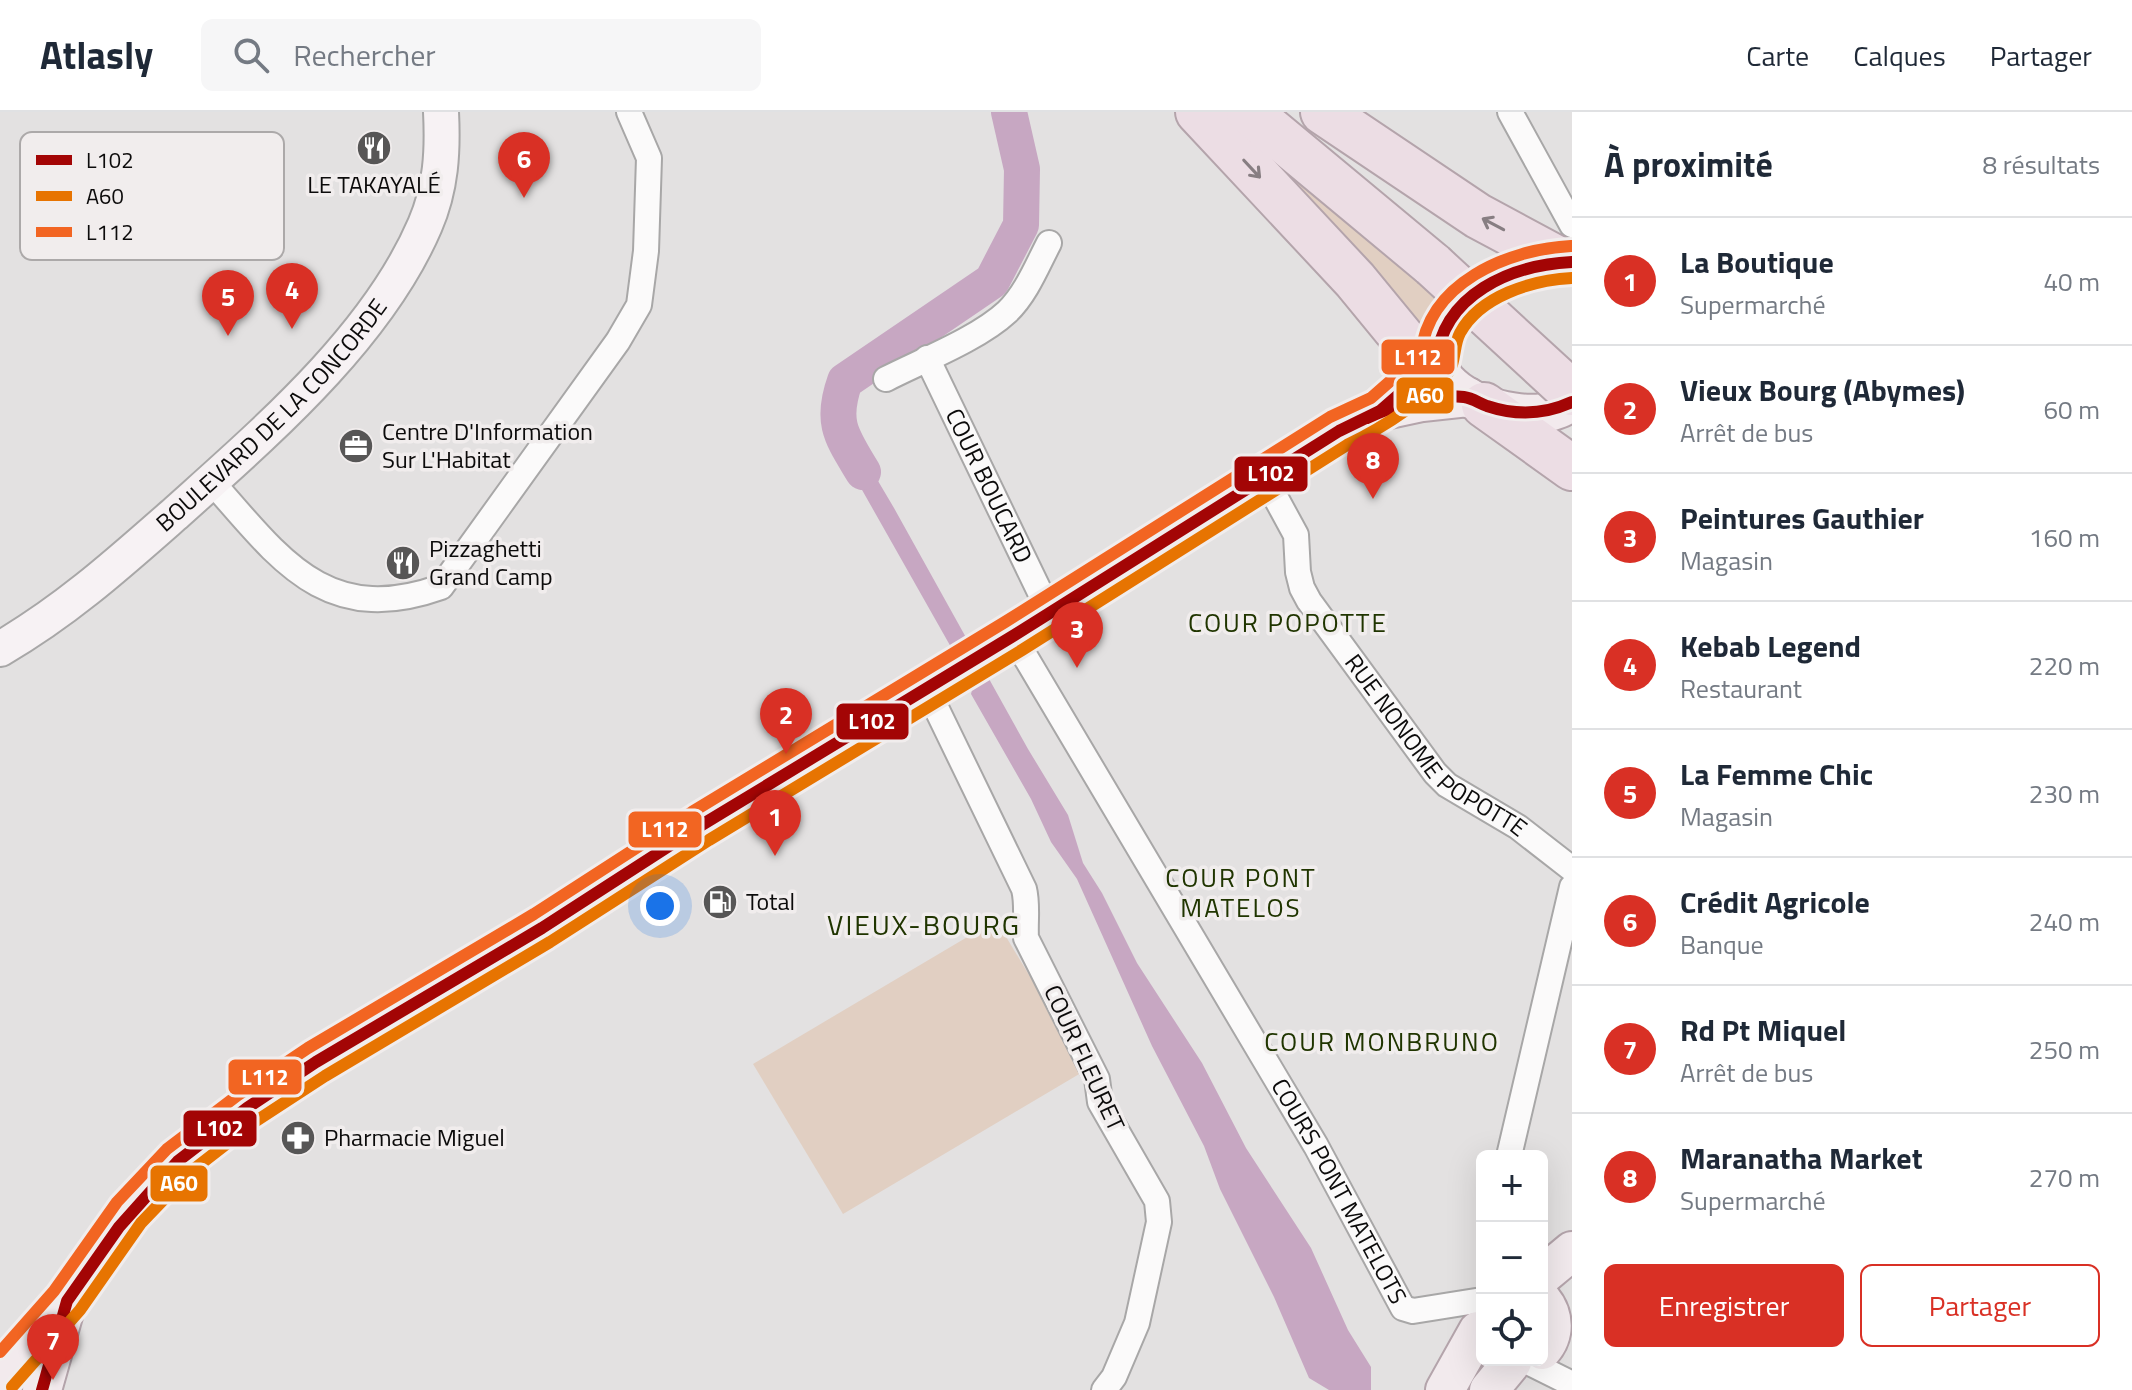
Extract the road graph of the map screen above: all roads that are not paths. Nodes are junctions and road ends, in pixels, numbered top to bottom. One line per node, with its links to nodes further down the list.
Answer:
1 (441, 112): 21 (main road, BOULEVARD DE LA CONCORDE)
2 (629, 112): 21 (street)
3 (1198, 112): 13 (highway, one-way to 13)
4 (1249, 112): 10 (highway)
5 (1293, 112): 10 (highway)
6 (1323, 112): 9 (highway, one-way to 6)
7 (1510, 112): 9 (street)
8 (1049, 243): 12 (street)
9 (1569, 249): 13 (main road)
10 (1441, 255): 11 (highway); 15 (highway, bridge)
11 (1572, 356)
12 (927, 358): 14 (street); 22 (street, COUR BOUCARD)
13 (1436, 358): 16 (main road); 18 (main road)
14 (886, 379)
15 (1572, 393)
16 (1476, 401): 17 (main road); 18 (main road); 19 (highway)
17 (1572, 402)
18 (1380, 411): 20 (main road)
19 (1572, 468)
20 (1265, 478): 22 (main road); 26 (street, RUE NONOME POPOTTE)
21 (212, 482): 24 (main road, BOULEVARD DE LA CONCORDE)
22 (1050, 613): 23 (main road)
23 (1002, 642): 25 (main road); 32 (street, COURS PONT MATELOTS)
24 (0, 649)
25 (937, 680): 31 (main road); 40 (street, COUR FLEURET)
26 (1572, 869)
27 (1572, 887): 28 (street)
28 (1510, 1150)
29 (1572, 1251): 30 (main road)
30 (1548, 1271)
31 (67, 1301): 37 (main road); 39 (main road)
32 (1476, 1322)
33 (1548, 1358): 36 (street)
34 (1548, 1364): 38 (street, COURS PONT MATELOTS)
35 (1476, 1366): 41 (main road)
36 (1572, 1374)
37 (0, 1376)
38 (1572, 1384)
39 (42, 1390)
40 (1104, 1390)
41 (1445, 1390)

